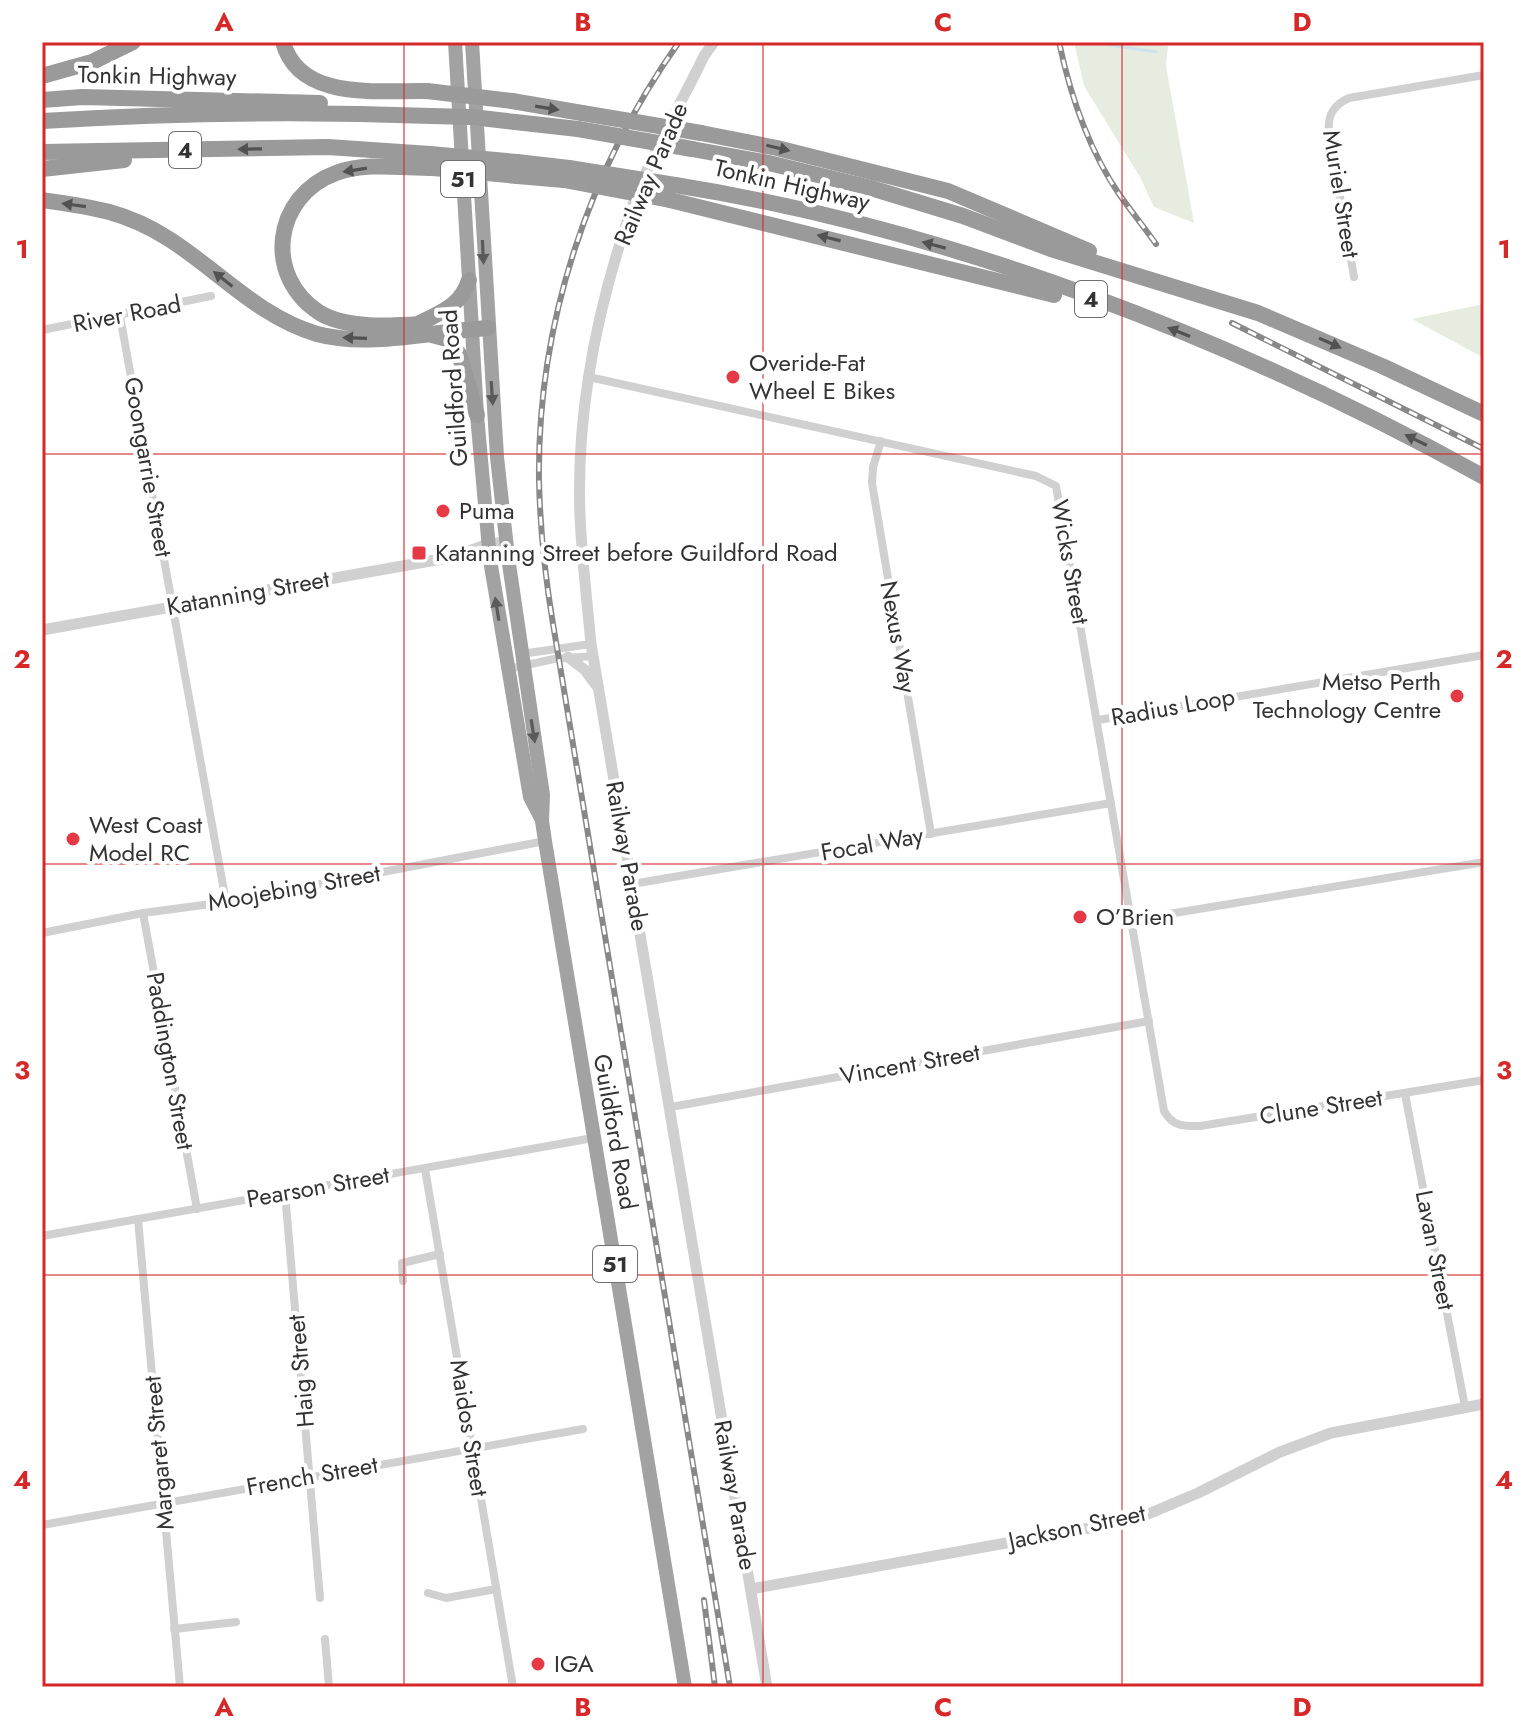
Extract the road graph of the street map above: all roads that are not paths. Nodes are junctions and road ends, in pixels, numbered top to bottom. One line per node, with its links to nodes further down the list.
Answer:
1 (133, 42): 7 (highway)
2 (283, 42): 11 (highway, one-way to 11, bridge)
3 (455, 42): 18 (highway, Guildford Road / 51)
4 (472, 42): 22 (highway, Guildford Road / 51, one-way to 22)
5 (714, 42): 25 (street, Railway Parade)
6 (1484, 75): 17 (street, Muriel Street)
7 (42, 76)
8 (42, 100): 9 (highway, Tonkin Highway)
9 (365, 114): 10 (highway, Tonkin Highway); 11 (highway, Tonkin Highway / 4, bridge)
10 (42, 121)
11 (580, 121): 19 (highway, Tonkin Highway / 4, bridge); 19 (highway, one-way to 19, bridge)
12 (217, 149): 13 (highway, Tonkin Highway / 4); 14 (highway, Tonkin Highway / 4, one-way to 12); 15 (highway)
13 (42, 152)
14 (431, 161): 23 (highway, one-way to 23); 29 (highway, Tonkin Highway / 4, one-way to 14, bridge)
15 (42, 169)
16 (42, 200): 23 (highway, one-way to 16)
17 (1354, 277)
18 (469, 280): 22 (highway, Guildford Road / 51); 23 (highway)
19 (1157, 280): 26 (highway, Tonkin Highway / 4, one-way to 26)
20 (211, 296): 21 (street, River Road)
21 (120, 316): 24 (street, River Road); 34 (street, Goongarrie Street)
22 (480, 323): 23 (highway); 27 (highway, Guildford Road / 51); 31 (highway, Guildford Road / 51, one-way to 31)
23 (421, 329): 27 (highway)
24 (42, 330)
25 (589, 377): 28 (street, Wicks Street); 36 (street, Railway Parade)
26 (1484, 414)
27 (477, 415): 30 (highway, Guildford Road / 51)
28 (881, 441): 42 (street, Wicks Street); 45 (street, Nexus Way)
29 (1484, 477)
30 (488, 544): 31 (street, Katanning Street); 32 (street, Katanning Street); 33 (highway, Guildford Road / 51)
31 (507, 550): 33 (street, Katanning Street); 39 (highway, Guildford Road / 51)
32 (453, 557): 33 (street, Katanning Street); 34 (street, Katanning Street)
33 (490, 560): 40 (highway, Guildford Road / 51, one-way to 33)
34 (174, 606): 35 (street, Katanning Street); 49 (street, Goongarrie Street)
35 (42, 630)
36 (592, 650): 38 (street); 39 (street); 41 (street, Railway Parade)
37 (1484, 655): 42 (street, Radius Loop)
38 (568, 657): 39 (street); 41 (street)
39 (523, 660): 40 (street); 44 (highway, Guildford Road / 51, one-way to 44)
40 (506, 664): 44 (highway, Guildford Road / 51)
41 (599, 689): 48 (street, Railway Parade)
42 (1098, 720): 43 (street, Wicks Street)
43 (1111, 803): 45 (street, Focal Way); 51 (street, Wicks Street)
44 (542, 821): 46 (highway, Guildford Road / 51)
45 (931, 834): 48 (street, Focal Way)
46 (545, 841): 49 (street, Moojebing Street); 58 (highway, Guildford Road / 51)
47 (1484, 862): 51 (street)
48 (632, 884): 56 (street, Railway Parade)
49 (226, 902): 50 (street, Moojebing Street)
50 (143, 913): 52 (street, Moojebing Street); 61 (street, Paddington Street)
51 (1132, 920): 53 (street, Wicks Street)
52 (42, 933)
53 (1149, 1021): 56 (street, Vincent Street); 57 (street, Wicks Street)
54 (1484, 1080): 55 (street, Clune Street)
55 (1405, 1094): 57 (street, Clune Street); 67 (street, Lavan Street)
56 (671, 1107): 74 (street, Railway Parade)
57 (1164, 1111)
58 (593, 1138): 59 (street, Pearson Street); 83 (highway, Guildford Road / 51)
59 (425, 1169): 60 (street, Pearson Street); 64 (street, Maidos Street)
60 (285, 1193): 61 (street, Pearson Street); 70 (street, Haig Street)
61 (197, 1209): 62 (street, Pearson Street)
62 (138, 1219): 63 (street, Pearson Street); 71 (street, Margaret Street)
63 (42, 1236)
64 (440, 1254): 65 (street); 69 (street, Maidos Street)
65 (403, 1281)
66 (1484, 1404): 67 (street, Jackson Street)
67 (1465, 1407): 74 (street, Jackson Street)
68 (583, 1429): 69 (street, French Street)
69 (472, 1449): 70 (street, French Street); 73 (street, Maidos Street)
70 (310, 1475): 71 (street, French Street); 76 (street, Haig Street)
71 (163, 1502): 72 (street, French Street); 78 (street, Margaret Street)
72 (42, 1525)
73 (496, 1589): 75 (street); 82 (street, Maidos Street)
74 (751, 1589): 84 (street, Railway Parade)
75 (428, 1593)
76 (320, 1598)
77 (236, 1622): 78 (street)
78 (174, 1629): 80 (street, Margaret Street)
79 (325, 1639): 81 (street)
80 (180, 1687)
81 (329, 1687)
82 (513, 1687)
83 (685, 1687)
84 (767, 1687)

